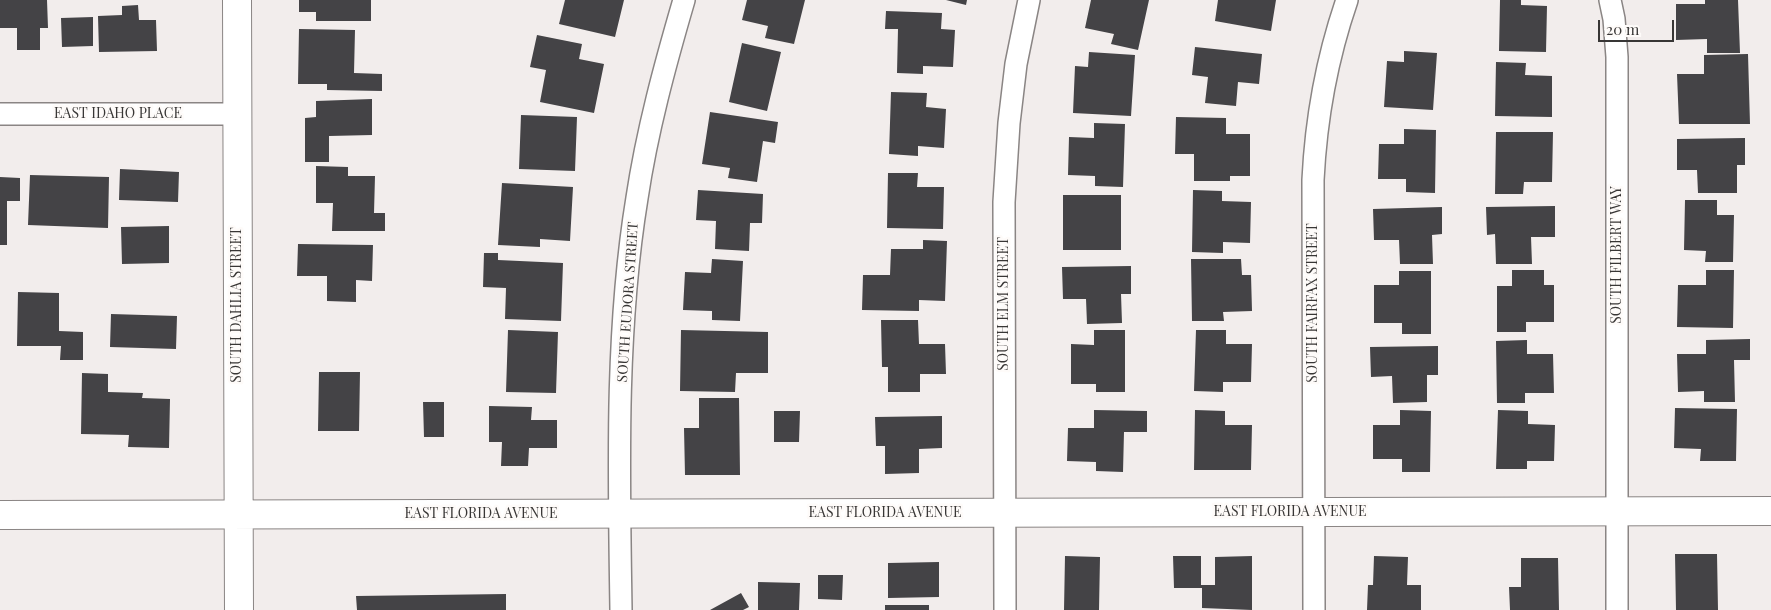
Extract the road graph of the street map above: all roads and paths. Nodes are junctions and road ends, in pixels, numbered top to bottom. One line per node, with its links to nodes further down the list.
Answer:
1 (237, 0): 7 (street, SOUTH DAHLIA STREET)
2 (684, 0): 13 (street, SOUTH EUDORA STREET)
3 (1029, 0): 10 (street, SOUTH ELM STREET)
4 (1347, 0): 11 (street, SOUTH FAIRFAX STREET)
5 (1610, 0): 8 (street, SOUTH FILBERT WAY)
6 (0, 114): 7 (street, EAST IDAHO PLACE)
7 (236, 114): 12 (street, SOUTH DAHLIA STREET)
8 (1617, 511): 9 (street, EAST FLORIDA AVENUE); 11 (street, EAST FLORIDA AVENUE); 19 (street, SOUTH FILBERT WAY)
9 (1771, 511)
10 (1004, 512): 11 (street, EAST FLORIDA AVENUE); 13 (street, EAST FLORIDA AVENUE); 17 (street, SOUTH ELM STREET)
11 (1312, 512): 18 (street, SOUTH FAIRFAX STREET)
12 (238, 514): 13 (street, EAST FLORIDA AVENUE); 14 (street, EAST FLORIDA AVENUE); 15 (street, SOUTH DAHLIA STREET)
13 (620, 514): 16 (street, SOUTH EUDORA STREET)
14 (0, 515)
15 (239, 610)
16 (621, 610)
17 (1005, 610)
18 (1314, 610)
19 (1617, 610)

